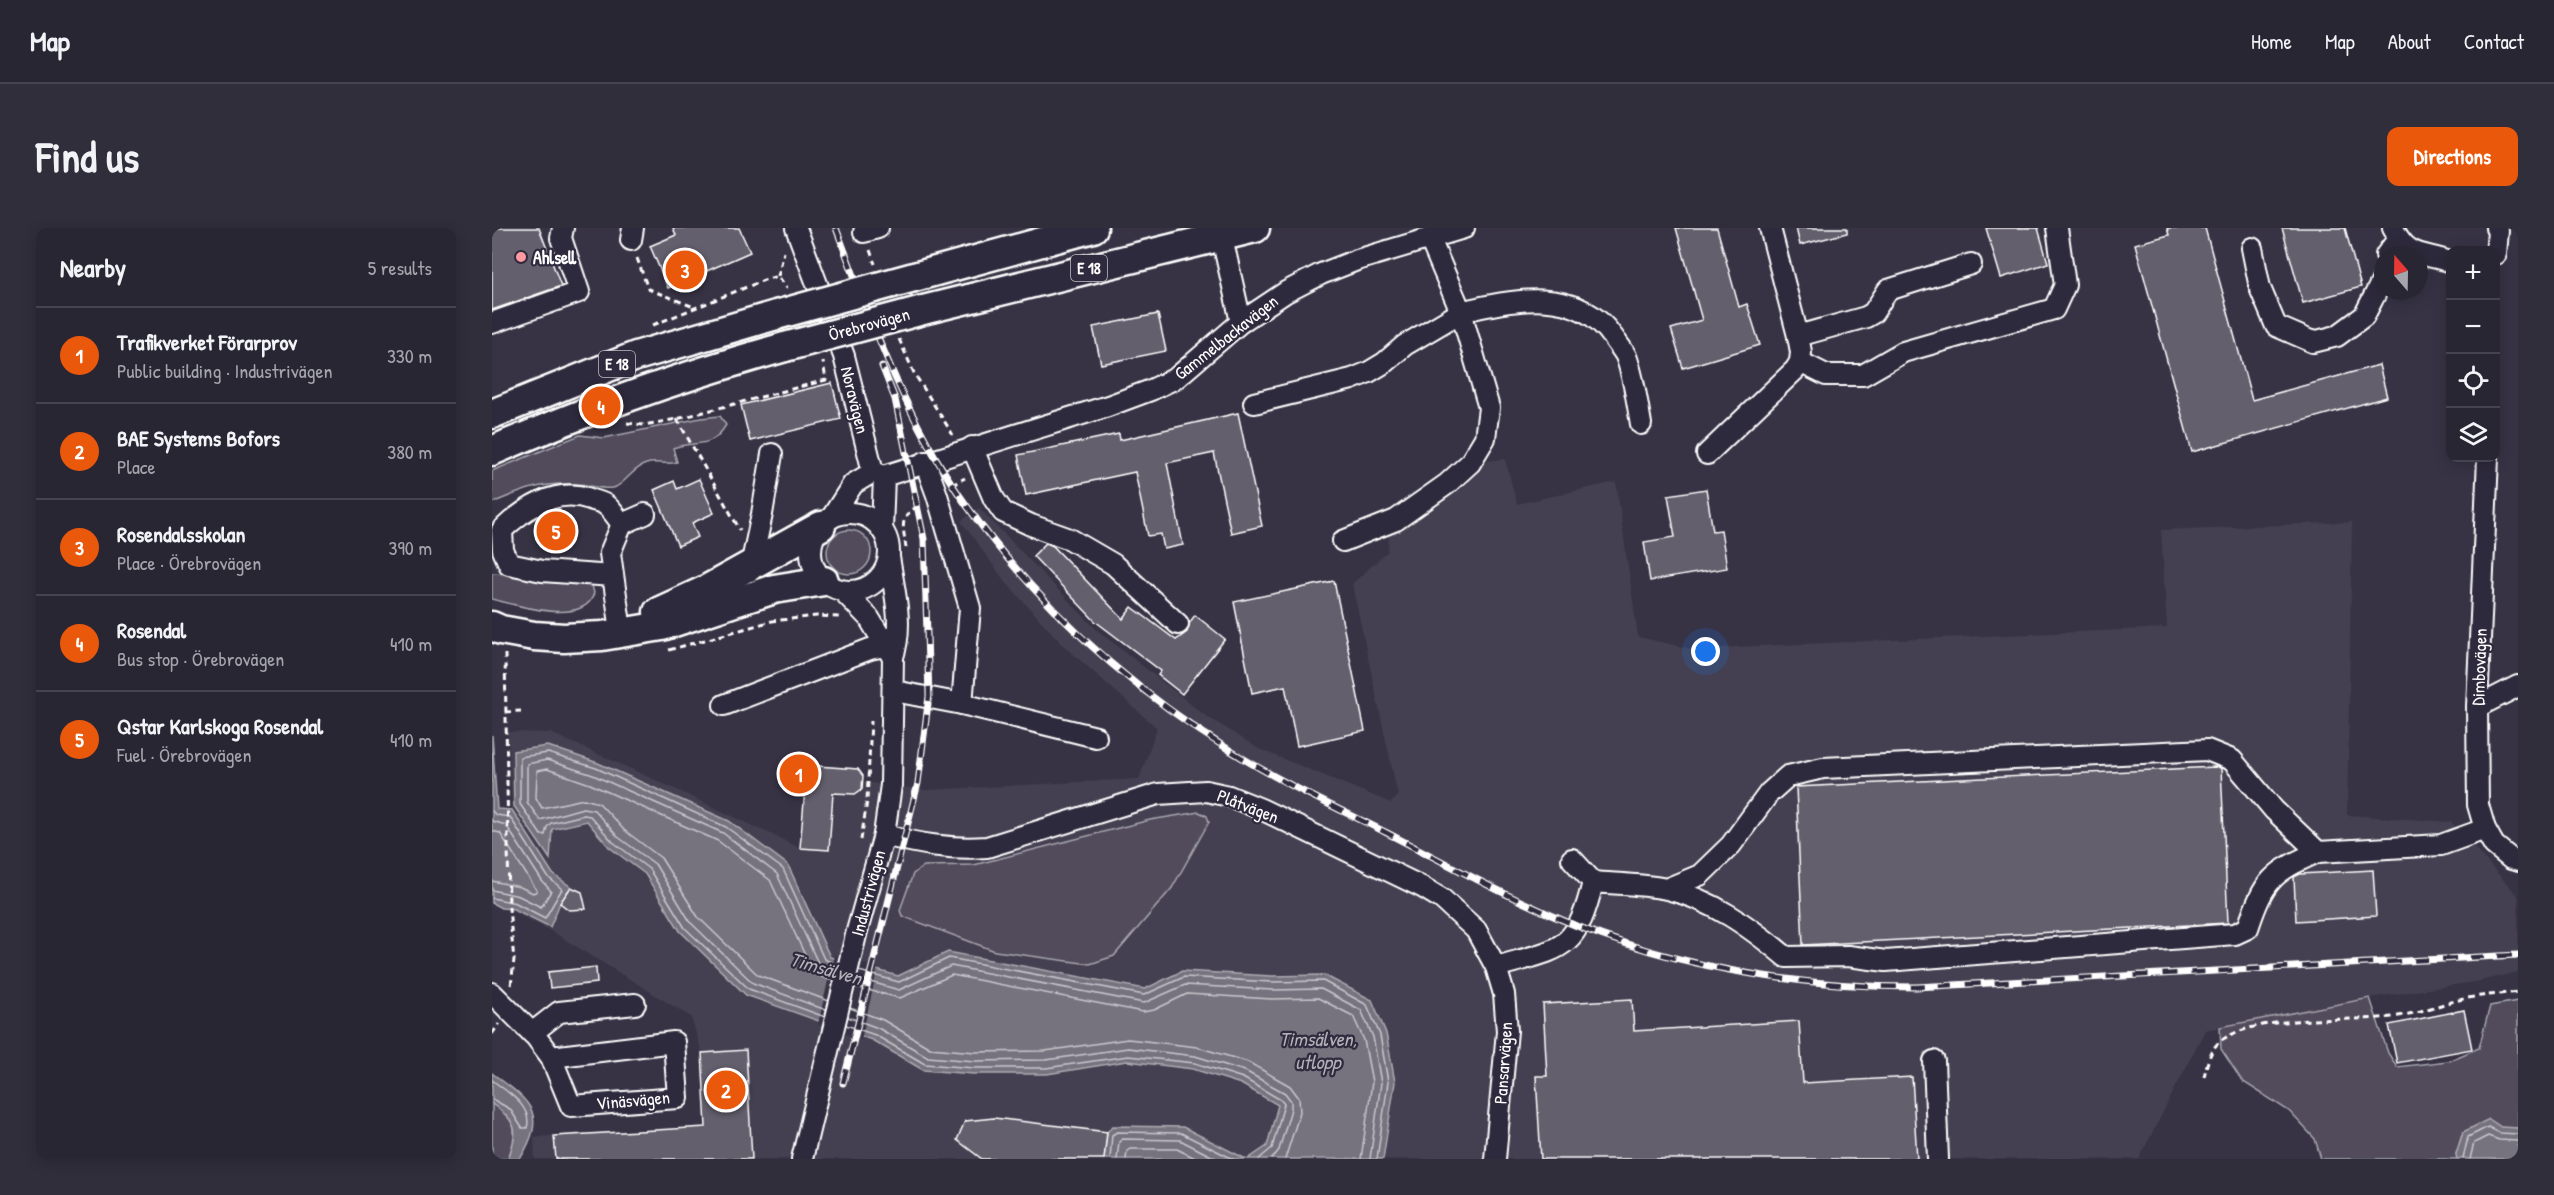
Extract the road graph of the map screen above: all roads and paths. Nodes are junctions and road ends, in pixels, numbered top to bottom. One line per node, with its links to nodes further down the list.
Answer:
1 (563, 228): 21 (street)
2 (796, 228): 39 (street, Noravägen)
3 (1093, 228): 27 (highway, Örebrovägen / E 18, bridge)
4 (1255, 228): 34 (highway, Örebrovägen / E 18, bridge)
5 (1464, 228): 11 (street, Gammelbackavägen)
6 (1770, 228): 22 (street)
7 (2057, 228): 25 (street)
8 (2496, 228): 12 (street)
9 (632, 234): 18 (path)
10 (2396, 234): 15 (street)
11 (1430, 239): 19 (street); 20 (street, Gammelbackavägen)
12 (2497, 246)
13 (2252, 248): 17 (street)
14 (1225, 251): 20 (street)
15 (2446, 260)
16 (1971, 264): 22 (street)
17 (2374, 297)
18 (694, 307)
19 (1461, 312): 28 (street); 32 (street); 44 (street)
20 (1241, 322): 33 (street, Gammelbackavägen)
21 (492, 323)
22 (1798, 336): 25 (street)
23 (903, 351): 33 (path)
24 (821, 358): 30 (path)
25 (1800, 362): 36 (street)
26 (492, 393): 27 (highway)
27 (534, 397): 29 (highway, Örebrovägen / E 18)
28 (1254, 403)
29 (492, 414)
30 (677, 419): 31 (path); 46 (path)
31 (623, 422)
32 (1641, 424)
33 (967, 449): 37 (street, Gammelbackavägen); 50 (street)
34 (492, 451)
35 (772, 454): 46 (street)
36 (1707, 454)
37 (925, 462): 39 (street, Gammelbackavägen); 56 (street)
38 (2488, 462): 58 (street, Dimbovägen)
39 (878, 474): 41 (street); 43 (street, Noravägen)
40 (645, 514): 42 (street)
41 (826, 521): 43 (street); 46 (highway); 48 (street)
42 (622, 524): 47 (street); 47 (street)
43 (882, 530): 45 (street)
44 (1343, 541)
45 (889, 556): 48 (street); 53 (street, Industrivägen)
46 (752, 559): 49 (street); 51 (highway)
47 (613, 576): 51 (street)
48 (834, 586): 49 (highway); 53 (street, Industrivägen)
49 (749, 598): 51 (highway)
50 (1178, 624)
51 (621, 631): 52 (highway)
52 (499, 638): 60 (path)
53 (889, 652): 55 (street, Industrivägen); 57 (street)
54 (2518, 686): 58 (street)
55 (894, 691): 56 (street); 64 (street, Industrivägen)
56 (962, 704): 62 (street)
57 (724, 705)
58 (2476, 707): 63 (street, Dimbovägen)
59 (521, 711): 60 (path)
60 (505, 712): 73 (path)
61 (872, 714): 65 (path)
62 (1096, 737)
63 (2485, 829): 66 (street); 68 (street, Dimbovägen)
64 (884, 835): 71 (street, Plåtvägen); 81 (street, Industrivägen)
65 (861, 841)
66 (2318, 852): 70 (street); 70 (street)
67 (1572, 859): 69 (street)
68 (2518, 861)
69 (1593, 882): 70 (street); 71 (street)
70 (1666, 889)
71 (1496, 967): 82 (street, Pansarvägen)
72 (2518, 992): 80 (path)
73 (502, 997): 76 (street, Vinäsvägen)
74 (635, 1004): 76 (street)
75 (498, 1025): 77 (path)
76 (532, 1033): 78 (street, Vinäsvägen)
77 (492, 1034)
78 (550, 1057): 78 (street, Vinäsvägen)
79 (1934, 1061): 83 (street)
80 (2204, 1077)
81 (802, 1159)
82 (1496, 1159)
83 (1938, 1159)

